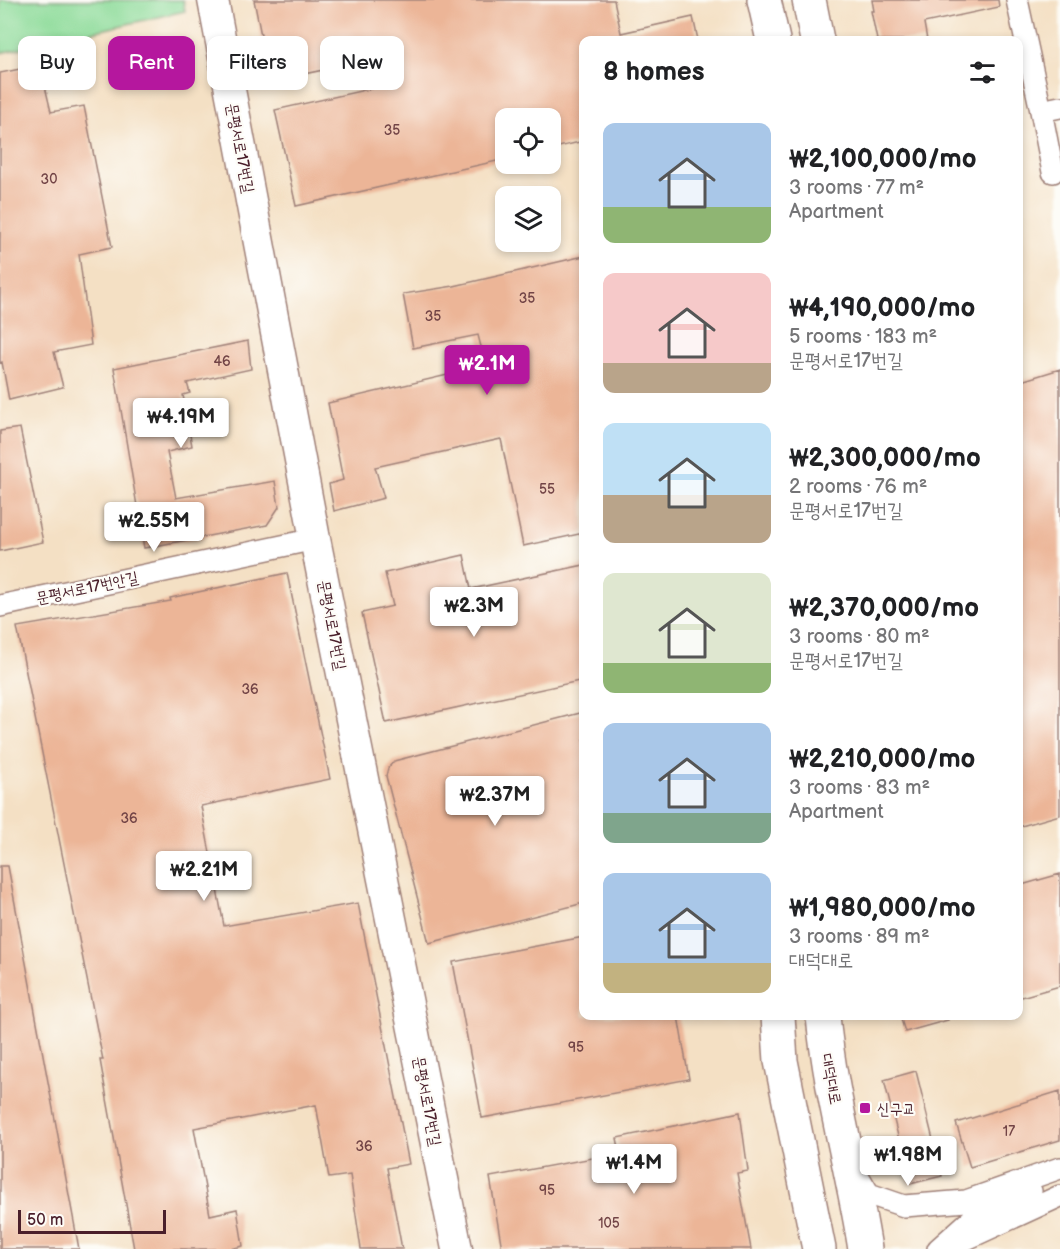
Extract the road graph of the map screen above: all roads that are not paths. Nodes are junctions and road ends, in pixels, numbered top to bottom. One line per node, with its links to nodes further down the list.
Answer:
1 (213, 0): 9 (street, 문평서로17번길)
2 (764, 0): 5 (main road)
3 (809, 0): 6 (main road)
4 (1017, 0): 7 (street)
5 (772, 36)
6 (816, 36)
7 (1050, 109): 8 (street)
8 (1053, 172)
9 (315, 539): 10 (street, 문평서로17번안길); 18 (street, 문평서로17번길)
10 (0, 606)
11 (778, 1020): 17 (main road)
12 (823, 1020): 13 (main road, 대덕대로)
13 (850, 1162): 14 (street); 19 (main road, 대덕대로)
14 (1060, 1168)
15 (1060, 1180): 20 (street)
16 (1060, 1196): 21 (street)
17 (817, 1246)
18 (457, 1249)
19 (865, 1249)
20 (938, 1249)
21 (943, 1249)

